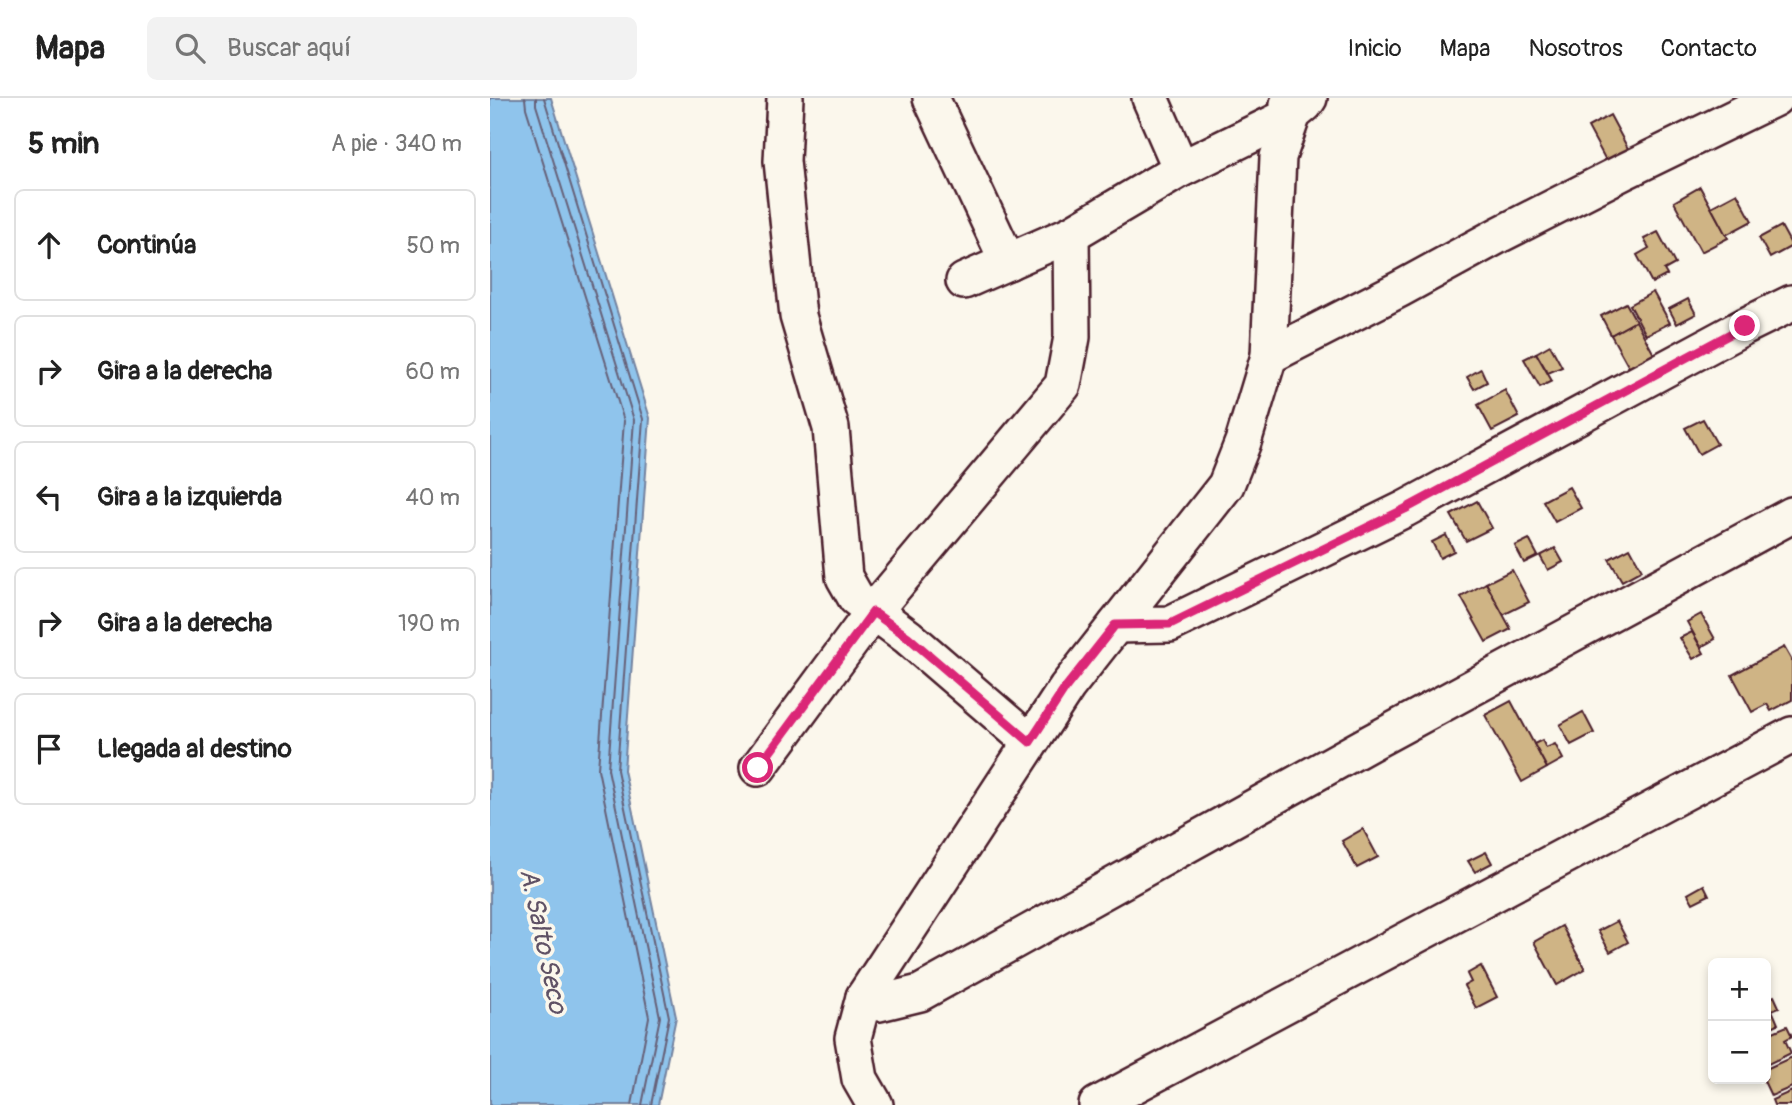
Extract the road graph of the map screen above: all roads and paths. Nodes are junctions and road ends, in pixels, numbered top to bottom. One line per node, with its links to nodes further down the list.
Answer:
1 (785, 98): 13 (street)
2 (931, 98): 8 (street)
3 (1150, 98): 6 (street)
4 (1775, 98): 11 (street)
5 (1303, 102): 6 (street); 11 (street)
6 (1181, 169): 7 (street)
7 (1072, 234): 8 (street); 13 (street)
8 (1008, 261): 9 (street)
9 (964, 281)
10 (1792, 303): 14 (street)
11 (1269, 356): 14 (street)
12 (1792, 515): 18 (street)
13 (873, 612): 16 (street); 17 (street)
14 (1115, 625): 16 (street)
15 (1792, 735): 20 (street)
16 (1030, 742): 18 (street)
17 (758, 768)
18 (864, 997): 19 (street)
19 (875, 1105)
20 (1097, 1105)

